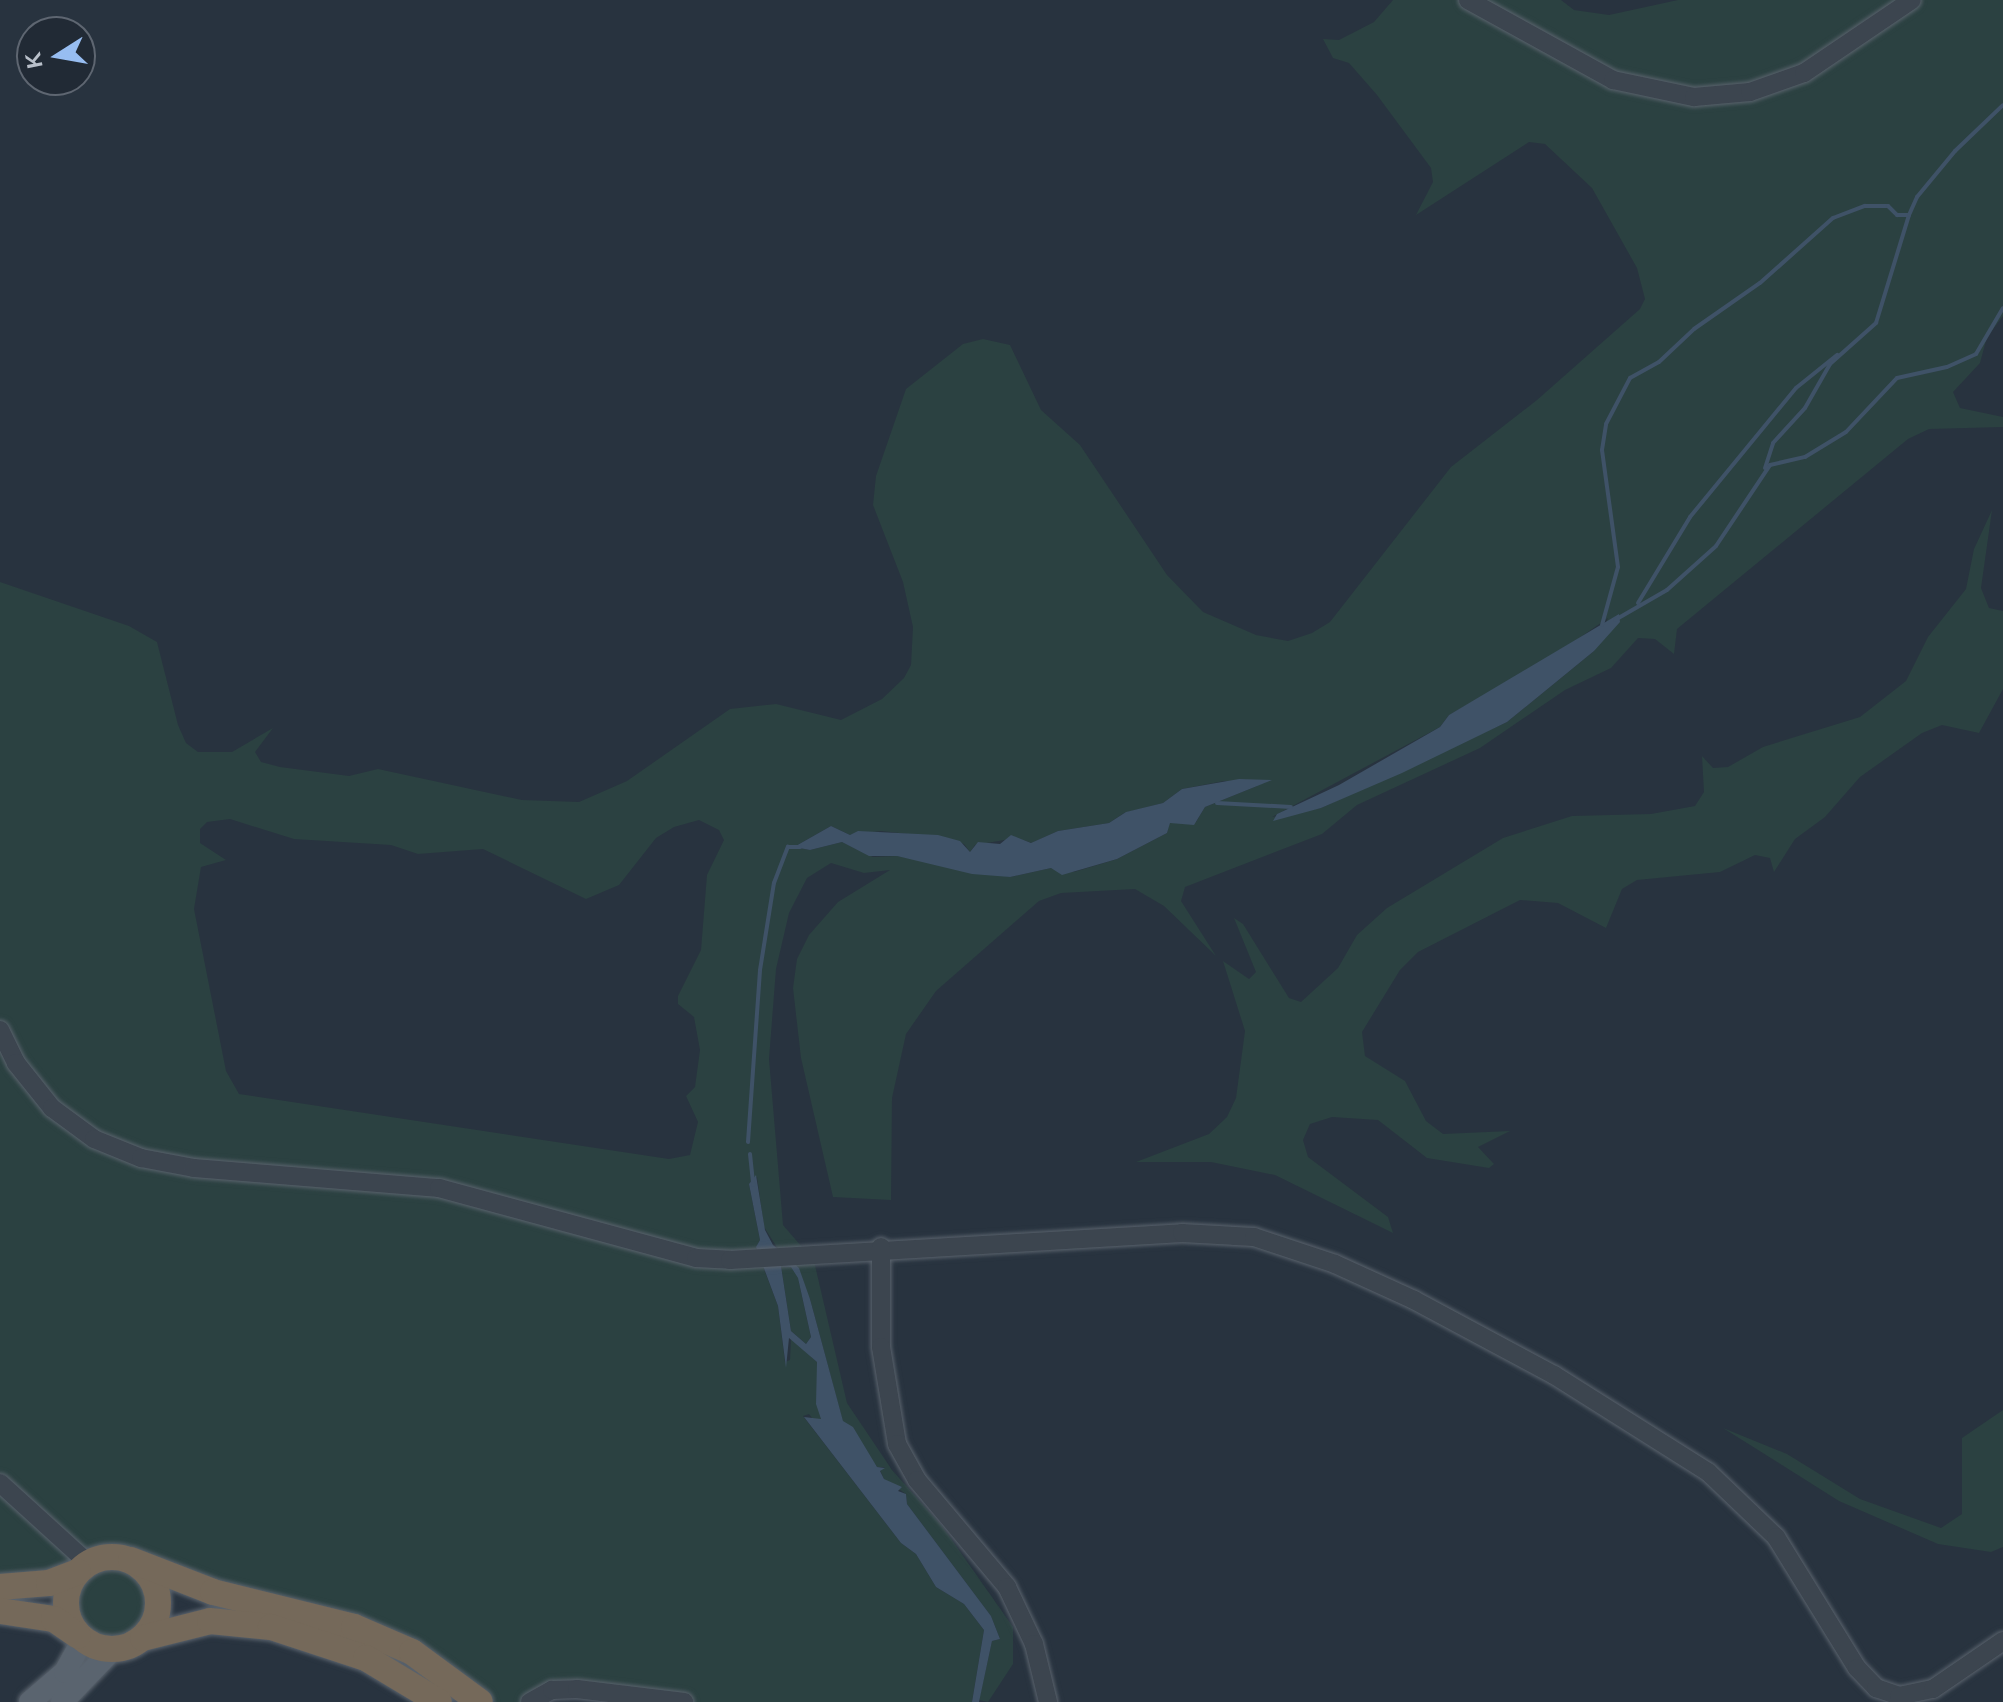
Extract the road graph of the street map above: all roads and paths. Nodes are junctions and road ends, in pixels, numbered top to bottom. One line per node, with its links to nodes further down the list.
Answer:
1 (1468, 0): 2 (street)
2 (1912, 0)
3 (0, 1030): 4 (street)
4 (881, 1247): 12 (street); 20 (street)
5 (0, 1483): 7 (street)
6 (131, 1560): 7 (highway); 10 (highway); 17 (highway)
7 (83, 1568): 8 (highway); 11 (highway)
8 (0, 1587)
9 (0, 1611): 11 (highway)
10 (143, 1638): 13 (highway); 16 (highway)
11 (83, 1639): 13 (highway); 14 (main road)
12 (2003, 1641)
13 (112, 1650): 15 (main road)
14 (30, 1702)
15 (62, 1702)
16 (439, 1702)
17 (480, 1702)
18 (530, 1702): 19 (street)
19 (684, 1702)
20 (1048, 1702)

